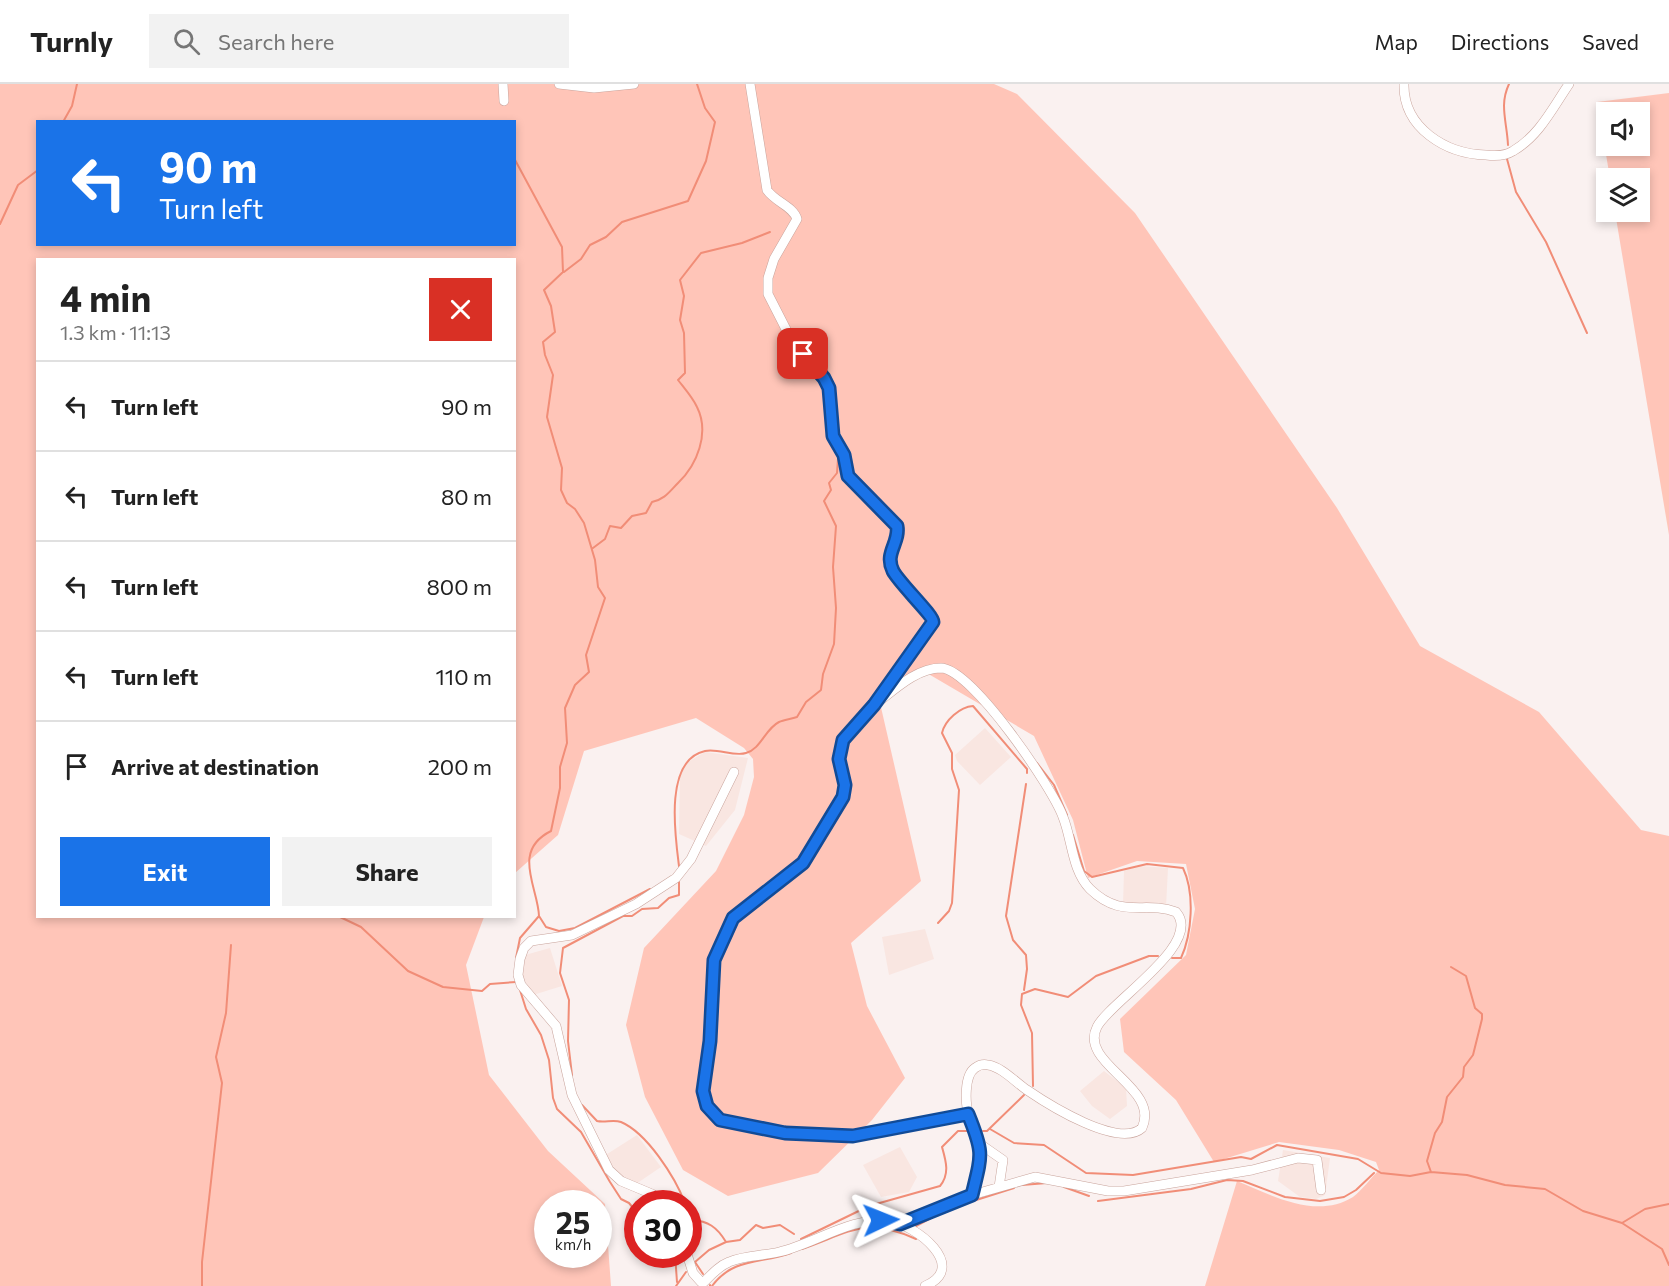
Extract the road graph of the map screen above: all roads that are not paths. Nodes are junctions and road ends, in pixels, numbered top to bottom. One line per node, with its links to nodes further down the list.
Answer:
1 (503, 84): 7 (street)
2 (559, 84): 3 (street)
3 (634, 84)
4 (750, 84): 8 (street)
5 (1404, 84): 6 (street)
6 (1569, 84)
7 (504, 101)
8 (874, 705): 10 (street); 10 (street)
9 (734, 772): 13 (street)
10 (968, 1114): 11 (street)
11 (980, 1144): 12 (street); 15 (street)
12 (999, 1187): 14 (street); 15 (street)
13 (642, 1190)
14 (1320, 1190)
15 (972, 1195): 16 (street)
16 (900, 1224): 18 (street); 19 (street)
17 (691, 1268): 18 (street)
18 (703, 1284)
19 (925, 1286)

